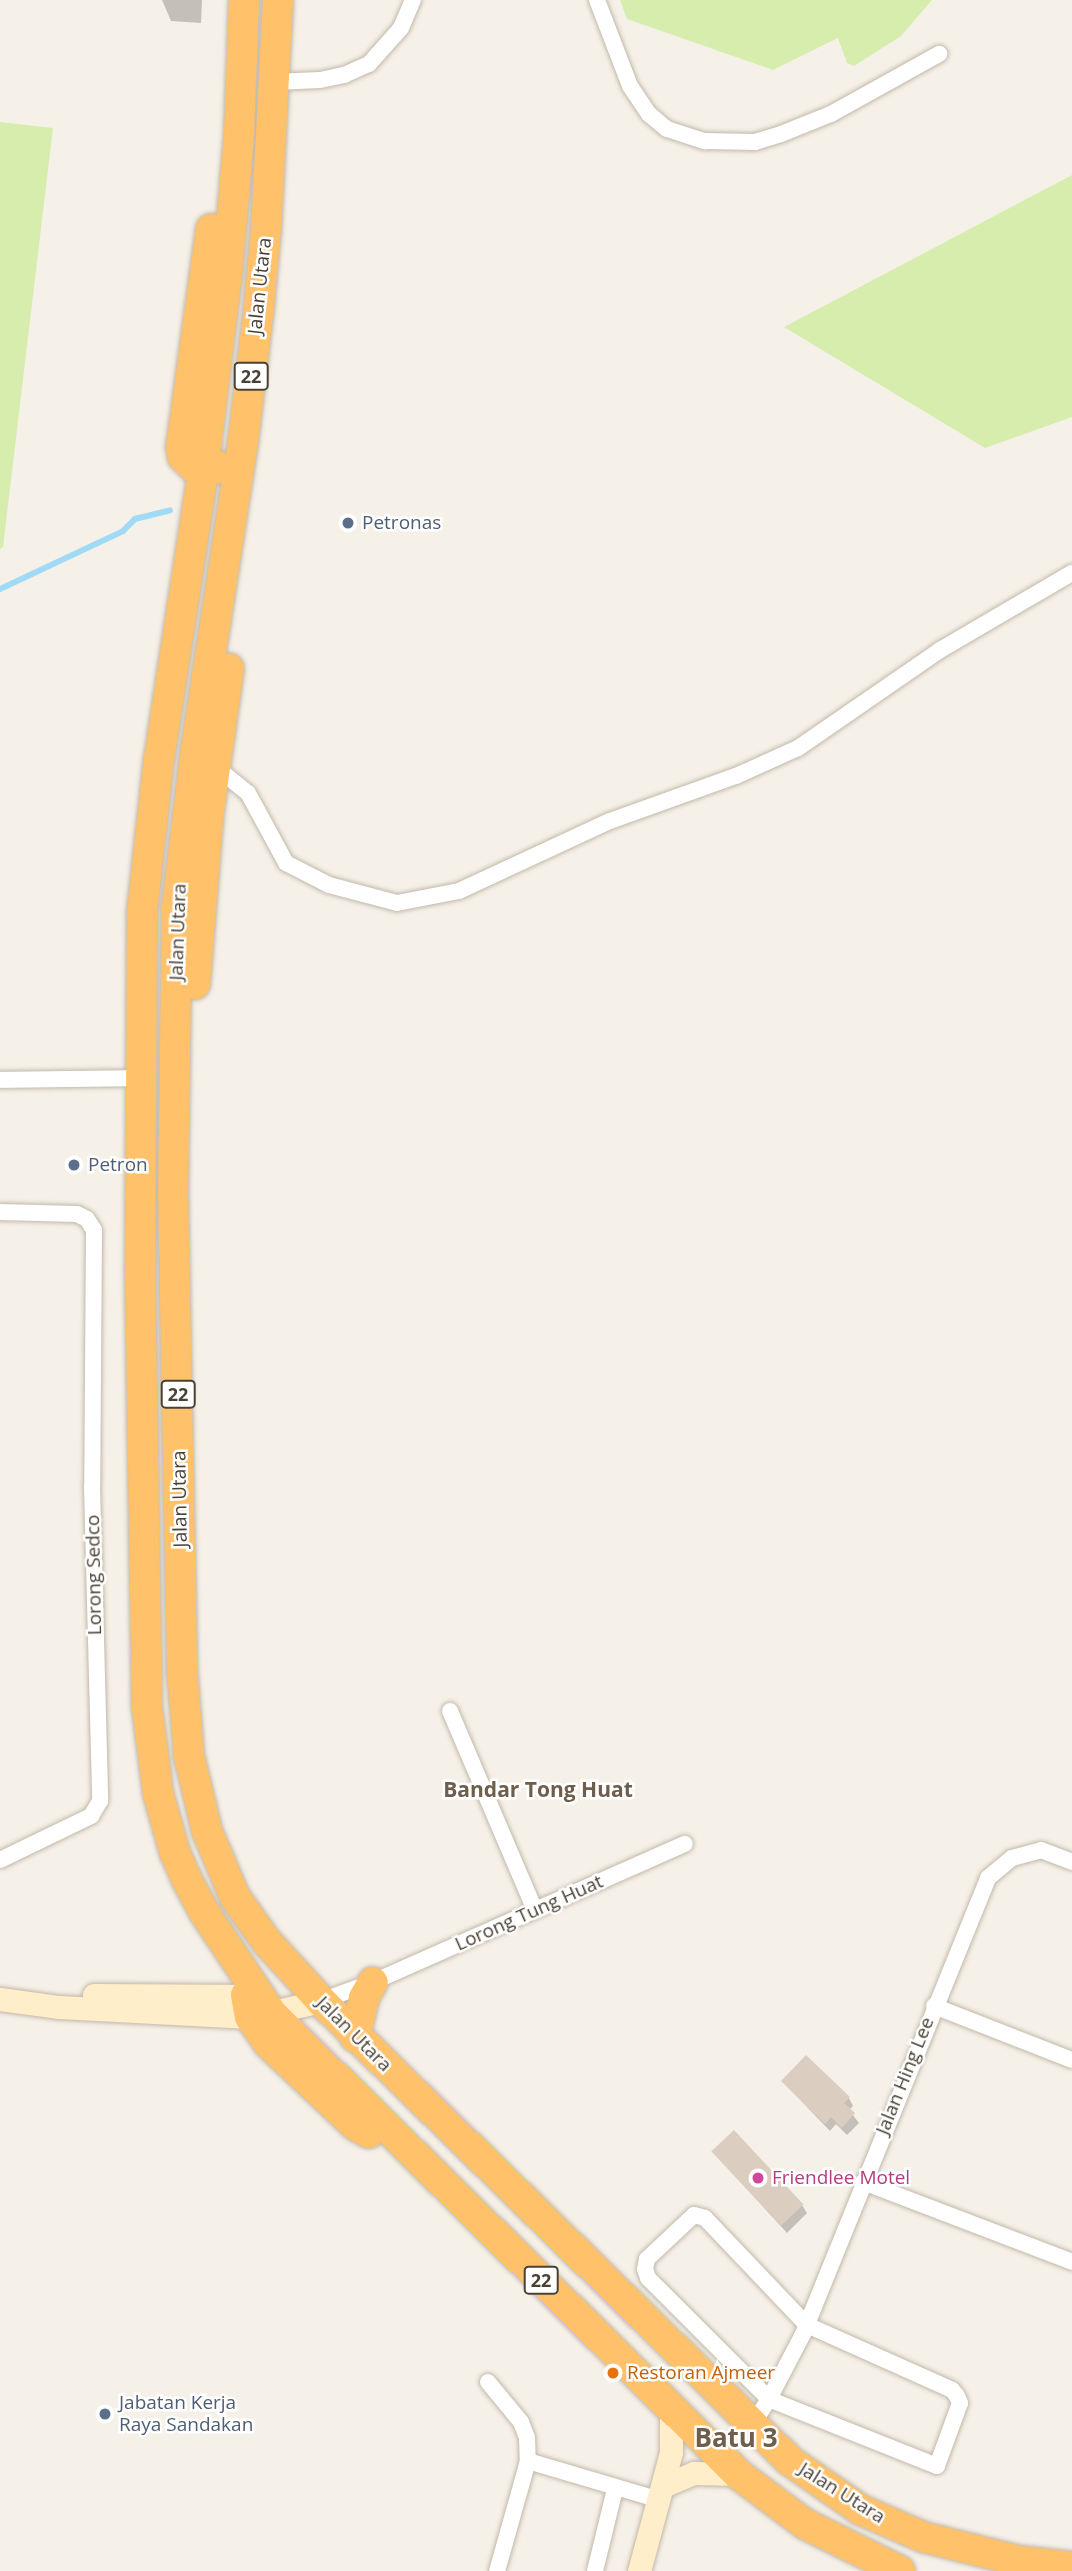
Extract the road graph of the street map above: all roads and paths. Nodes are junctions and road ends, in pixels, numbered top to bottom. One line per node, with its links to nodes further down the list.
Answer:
1 (244, 0): 8 (highway)
2 (278, 0): 6 (highway, Jalan Utara / 22)
3 (413, 0): 6 (street)
4 (597, 0): 5 (street)
5 (939, 54)
6 (274, 82): 7 (highway, Jalan Utara / 22)
7 (268, 198): 8 (highway); 10 (highway, Jalan Utara / 22)
8 (203, 471): 11 (highway, Jalan Utara / 22)
9 (1072, 573): 10 (street)
10 (207, 750): 11 (highway); 22 (highway, Jalan Utara / 22)
11 (140, 996): 12 (highway, Jalan Utara / 22)
12 (140, 1078): 13 (street); 23 (highway, Jalan Utara / 22)
13 (0, 1080)
14 (0, 1212): 17 (street, Lorong Sedco)
15 (450, 1711): 19 (street)
16 (685, 1844): 19 (street, Lorong Tung Huat)
17 (0, 1860)
18 (1072, 1862): 24 (street, Jalan Hing Lee)
19 (535, 1910): 20 (street, Lorong Tung Huat)
20 (373, 1982): 22 (street, Lorong Tung Huat); 25 (highway)
21 (0, 1997): 23 (main road)
22 (321, 2001): 23 (main road); 25 (highway, Jalan Utara / 22)
23 (257, 2005): 32 (highway, Jalan Utara / 22)
24 (934, 2006): 26 (street); 27 (street, Jalan Hing Lee)
25 (355, 2036): 33 (highway, Jalan Utara / 22)
26 (1072, 2060)
27 (863, 2182): 28 (street); 29 (street, Jalan Hing Lee)
28 (1072, 2262)
29 (807, 2325): 31 (street, Jalan Hing Lee); 31 (street); 31 (street)
30 (488, 2382): 34 (street)
31 (769, 2399): 33 (street, Jalan Hing Lee)
32 (671, 2407): 35 (highway, Jalan Utara / 22); 37 (main road)
33 (751, 2426): 38 (highway, Jalan Utara / 22)
34 (528, 2461): 36 (street); 40 (street)
35 (738, 2474): 37 (main road); 43 (highway, Jalan Utara / 22)
36 (615, 2489): 37 (street); 41 (street)
37 (662, 2493): 42 (main road)
38 (896, 2526): 39 (highway, Jalan Utara / 22); 44 (highway)
39 (1072, 2567)
40 (497, 2571)
41 (595, 2571)
42 (639, 2571)
43 (900, 2571)
44 (1001, 2571)

